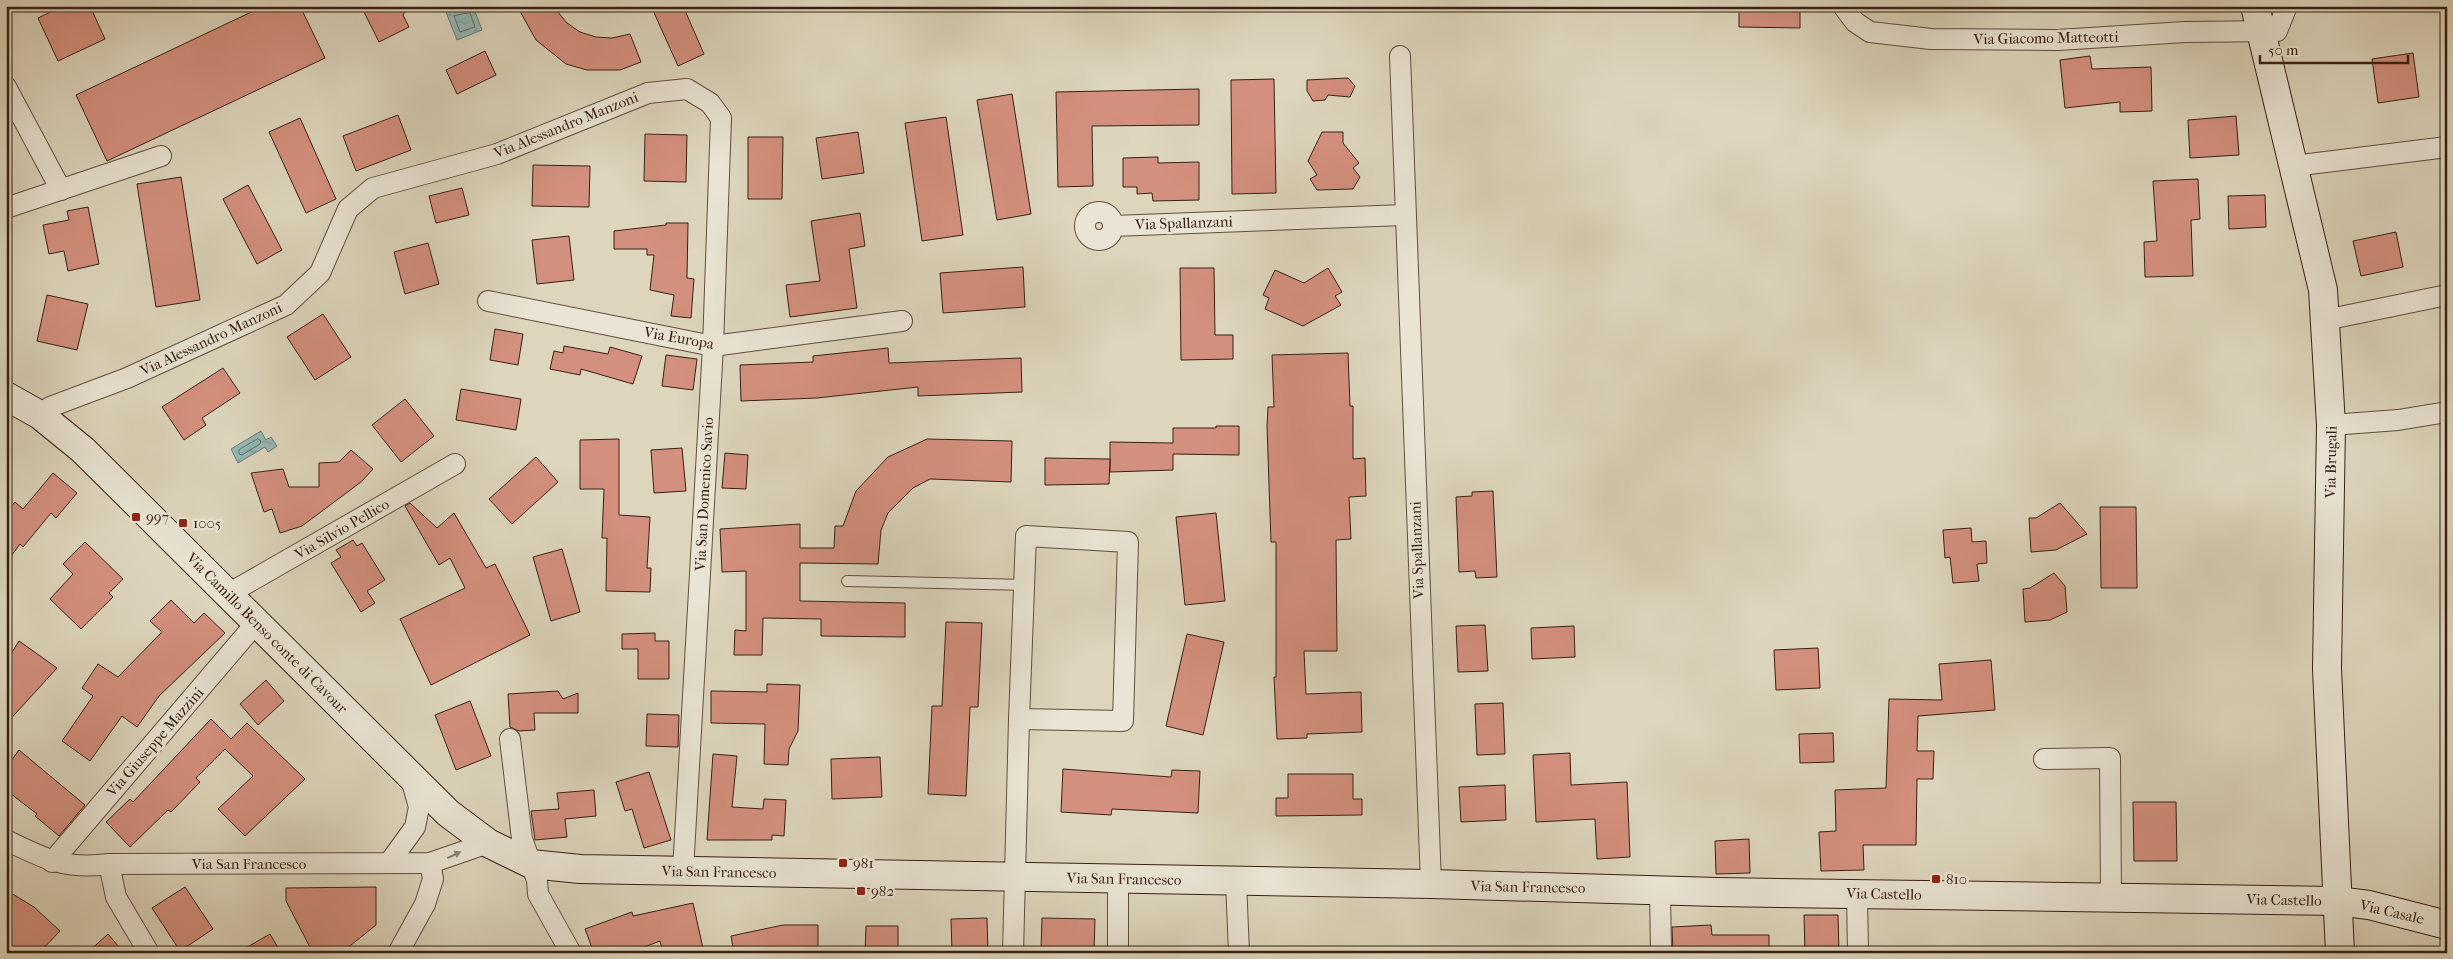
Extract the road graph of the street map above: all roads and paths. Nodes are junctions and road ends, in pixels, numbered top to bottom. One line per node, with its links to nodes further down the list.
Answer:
1 (1843, 6): 3 (street, Via Giacomo Matteotti)
2 (2287, 6): 3 (street)
3 (2258, 19): 9 (street, Via Brugali)
4 (1400, 56): 12 (street, Via Spallanzani)
5 (6, 87): 10 (street)
6 (721, 118): 18 (street, Via San Domenico Savio); 21 (street, Via Alessandro Manzoni)
7 (2447, 148): 9 (street)
8 (162, 156): 10 (street)
9 (2293, 166): 16 (street, Via Brugali)
10 (62, 190): 11 (street)
11 (6, 208)
12 (1405, 215): 13 (street, Via Spallanzani); 44 (street, Via Spallanzani)
13 (1113, 226)
14 (2447, 295): 16 (street)
15 (488, 301): 18 (street, Via Europa)
16 (2325, 320): 22 (street, Via Brugali)
17 (902, 321): 18 (street, Via Europa)
18 (713, 346): 40 (street, Via San Domenico Savio)
19 (6, 396): 21 (street, Via Camillo Benso conte di Cavour)
20 (2447, 412): 22 (street)
21 (40, 416): 26 (street, Via Camillo Benso conte di Cavour)
22 (2332, 426): 50 (street, Via Brugali)
23 (455, 464): 26 (street, Via Silvio Pellico)
24 (847, 581): 25 (lane)
25 (1024, 585): 28 (street); 28 (street)
26 (228, 594): 27 (street, Via Camillo Benso conte di Cavour)
27 (257, 622): 31 (street, Via Camillo Benso conte di Cavour); 34 (street, Via Giuseppe Mazzini)
28 (1019, 719): 41 (street)
29 (510, 739): 38 (street)
30 (2044, 758): 49 (street)
31 (412, 779): 33 (street, Via Camillo Benso conte di Cavour); 35 (street)
32 (6, 840): 34 (street, Via San Francesco)
33 (488, 843): 36 (street, one-way to 33); 38 (street, Via Camillo Benso conte di Cavour)
34 (52, 862): 39 (street, Via San Francesco)
35 (389, 862): 36 (street, Via San Francesco); 37 (street, Via San Francesco)
36 (430, 863): 53 (street)
37 (109, 864): 39 (street, Via San Francesco); 48 (street)
38 (531, 864): 40 (street, Via San Francesco); 54 (street)
39 (78, 866): 48 (street)
40 (683, 871): 41 (street, Via San Francesco)
41 (1015, 877): 42 (street, Via San Francesco); 55 (street)
42 (1118, 879): 43 (street, Via San Francesco); 56 (street)
43 (1236, 881): 44 (street, Via San Francesco); 57 (street)
44 (1431, 884): 45 (street, Via San Francesco)
45 (1660, 890): 46 (street, Via San Francesco); 58 (street)
46 (1717, 892): 47 (street, Via Castello)
47 (1857, 893): 49 (street, Via Castello); 59 (street)
48 (116, 897): 52 (street)
49 (2111, 897): 50 (street, Via Castello)
50 (2337, 901): 51 (street, Via Casale); 60 (street, Via Brugali)
51 (2447, 925)
52 (148, 952)
53 (398, 953)
54 (570, 953)
55 (1013, 953)
56 (1118, 953)
57 (1239, 953)
58 (1661, 953)
59 (1858, 953)
60 (2340, 953)

